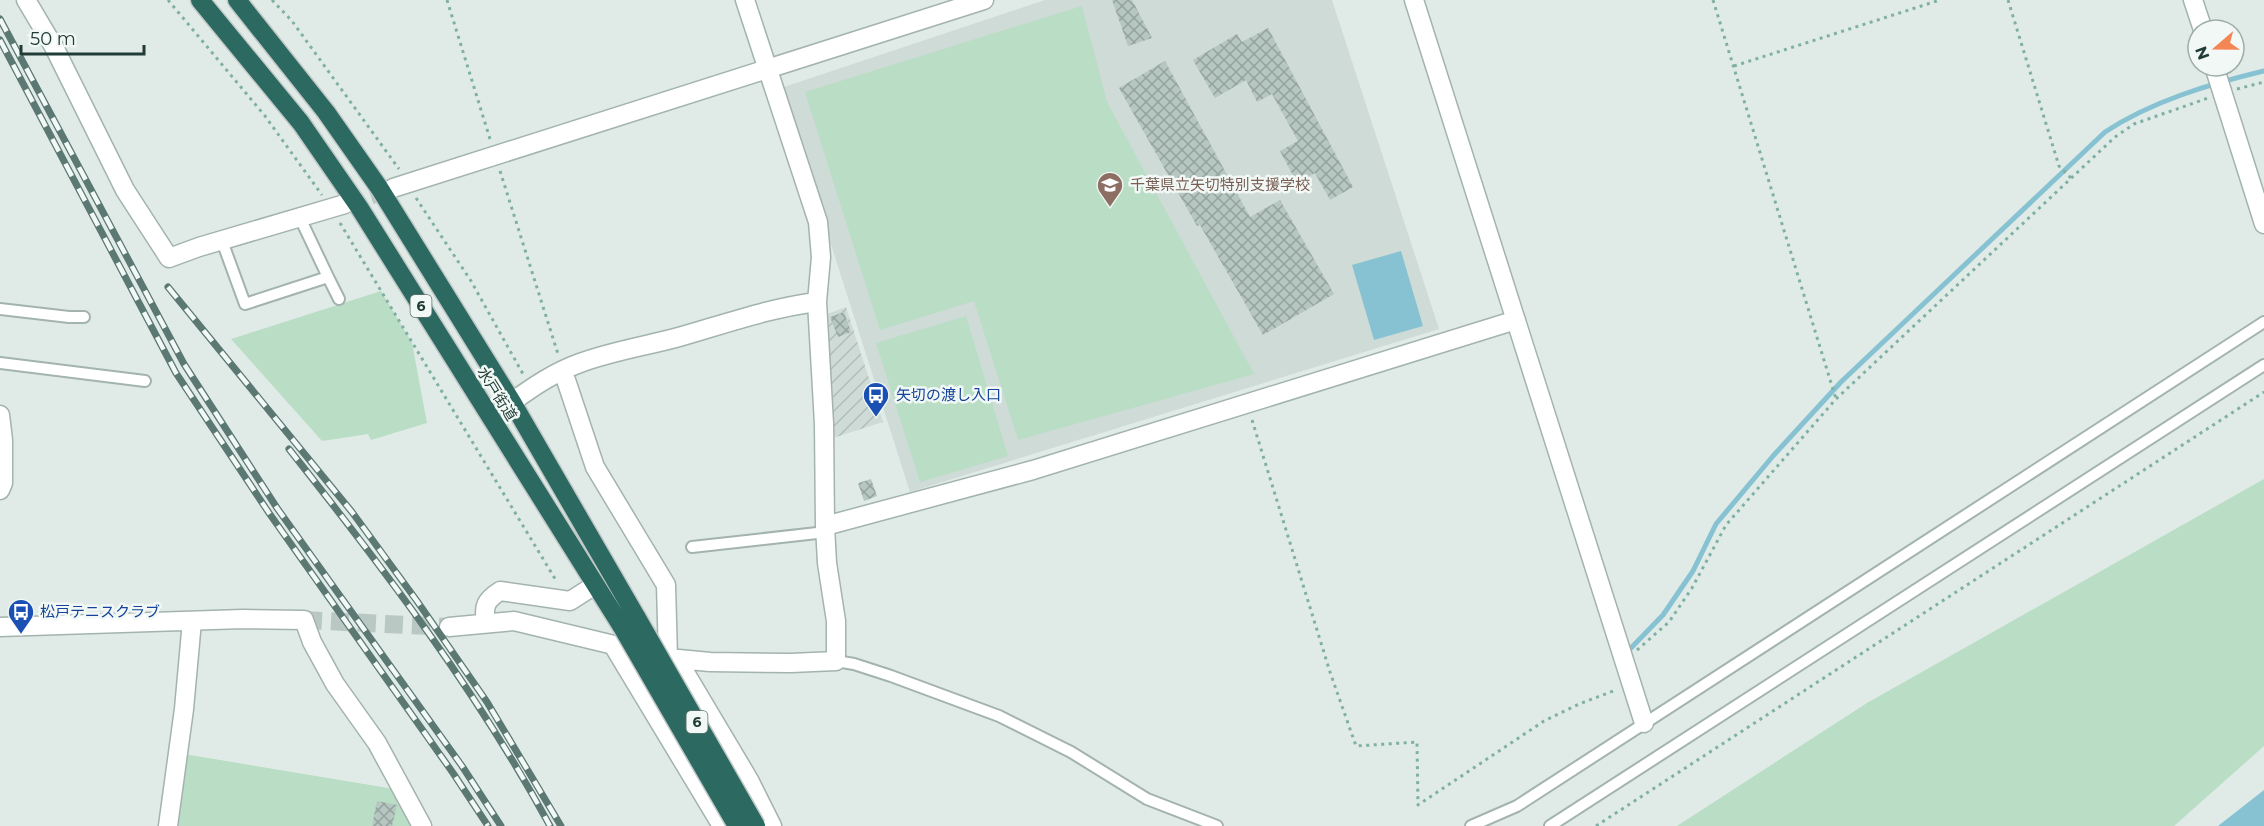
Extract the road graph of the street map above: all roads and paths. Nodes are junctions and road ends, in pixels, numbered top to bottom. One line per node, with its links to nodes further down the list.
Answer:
1 (26, 0): 24 (street)
2 (168, 0): 21 (path)
3 (200, 0): 45 (highway, 水戸街道 / 6)
4 (237, 0): 39 (highway, 水戸街道 / 6)
5 (447, 0): 18 (path)
6 (745, 0): 15 (street)
7 (984, 0): 15 (street)
8 (1414, 0): 30 (street)
9 (1713, 0): 14 (path)
10 (1940, 0): 14 (path)
11 (2008, 0): 19 (path)
12 (2193, 0): 13 (street)
13 (2199, 18)
14 (1734, 66): 38 (path)
15 (766, 69): 18 (street); 27 (street)
16 (2219, 81): 17 (path); 19 (path); 23 (street)
17 (2264, 82)
18 (495, 154): 20 (street); 32 (path)
19 (2069, 177): 38 (path)
20 (393, 188)
21 (338, 206): 22 (street); 46 (path)
22 (300, 218): 24 (street); 25 (lane)
23 (2264, 224)
24 (222, 242): 25 (lane)
25 (328, 277): 26 (lane)
26 (339, 299)
27 (817, 302): 39 (street); 43 (street)
28 (0, 309): 29 (lane)
29 (84, 317)
30 (1516, 320): 40 (street); 54 (street)
31 (2264, 322): 57 (lane)
32 (560, 361)
33 (0, 363): 36 (lane)
34 (2264, 364): 66 (lane)
35 (566, 380): 53 (street)
36 (146, 381)
37 (2264, 392): 67 (path)
38 (1836, 397): 54 (path)
39 (512, 402): 49 (highway, 水戸街道 / 6)
40 (1247, 404): 43 (street); 56 (path)
41 (0, 415): 42 (street)
42 (0, 490)
43 (825, 529): 44 (lane); 55 (street)
44 (692, 547)
45 (595, 585): 46 (street); 49 (highway, 水戸街道 / 6)
46 (570, 601): 48 (street)
47 (192, 621): 50 (street); 58 (street); 59 (street)
48 (486, 622): 51 (street); 52 (street)
49 (629, 623): 61 (highway, 水戸街道 / 6, bridge); 62 (highway, 水戸街道 / 6, bridge)
50 (0, 627)
51 (449, 627)
52 (613, 645): 53 (street); 60 (street)
53 (672, 658): 55 (street); 63 (street)
54 (1624, 660): 56 (street)
55 (836, 661): 64 (lane)
56 (1632, 684): 57 (street)
57 (1644, 723): 65 (lane)
58 (168, 826)
59 (422, 826)
60 (722, 826)
61 (737, 826)
62 (756, 826)
63 (772, 826)
64 (1217, 826)
65 (1471, 826)
66 (1550, 826)
67 (1596, 826)

